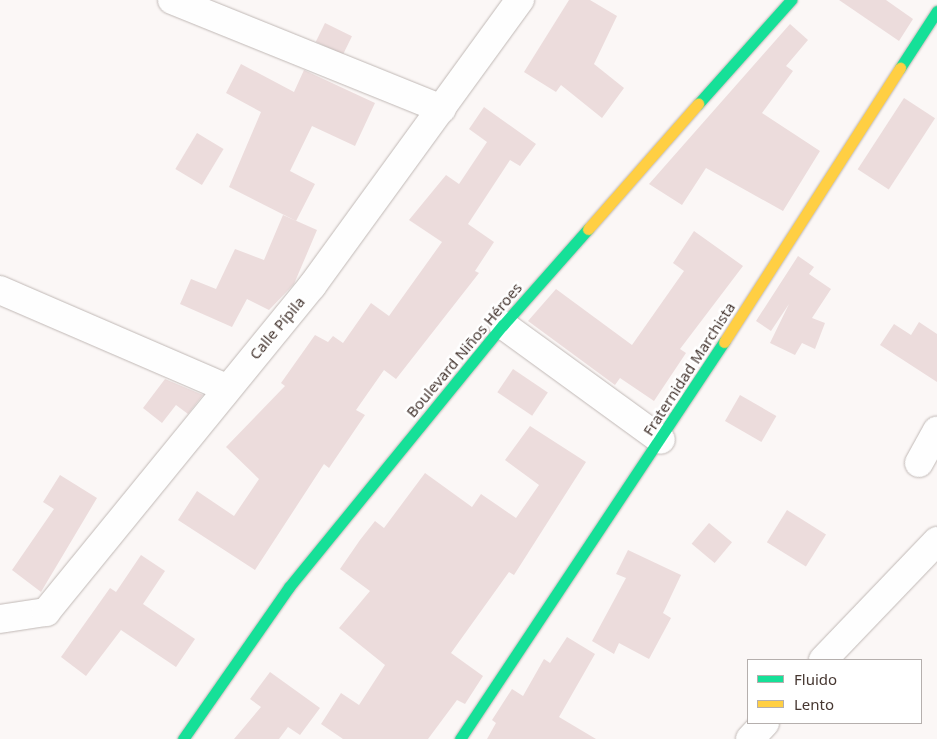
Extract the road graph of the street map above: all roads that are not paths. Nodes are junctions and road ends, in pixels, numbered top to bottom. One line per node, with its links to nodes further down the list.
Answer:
1 (172, 0): 5 (street)
2 (520, 0): 5 (street, Calle Pípila)
3 (791, 0): 7 (street, Boulevard Niños Héroes)
4 (937, 11): 10 (street, Fraternidad Marchista)
5 (442, 109): 8 (street, Calle Pípila)
6 (0, 290): 8 (street)
7 (503, 325): 10 (street); 16 (street, Boulevard Niños Héroes)
8 (226, 388): 13 (street, Calle Pípila)
9 (937, 431): 11 (street)
10 (661, 440): 17 (street, Fraternidad Marchista)
11 (919, 463)
12 (937, 541): 14 (street)
13 (2, 619)
14 (824, 659)
15 (764, 724): 18 (street)
16 (183, 739)
17 (460, 739)
18 (750, 739)

